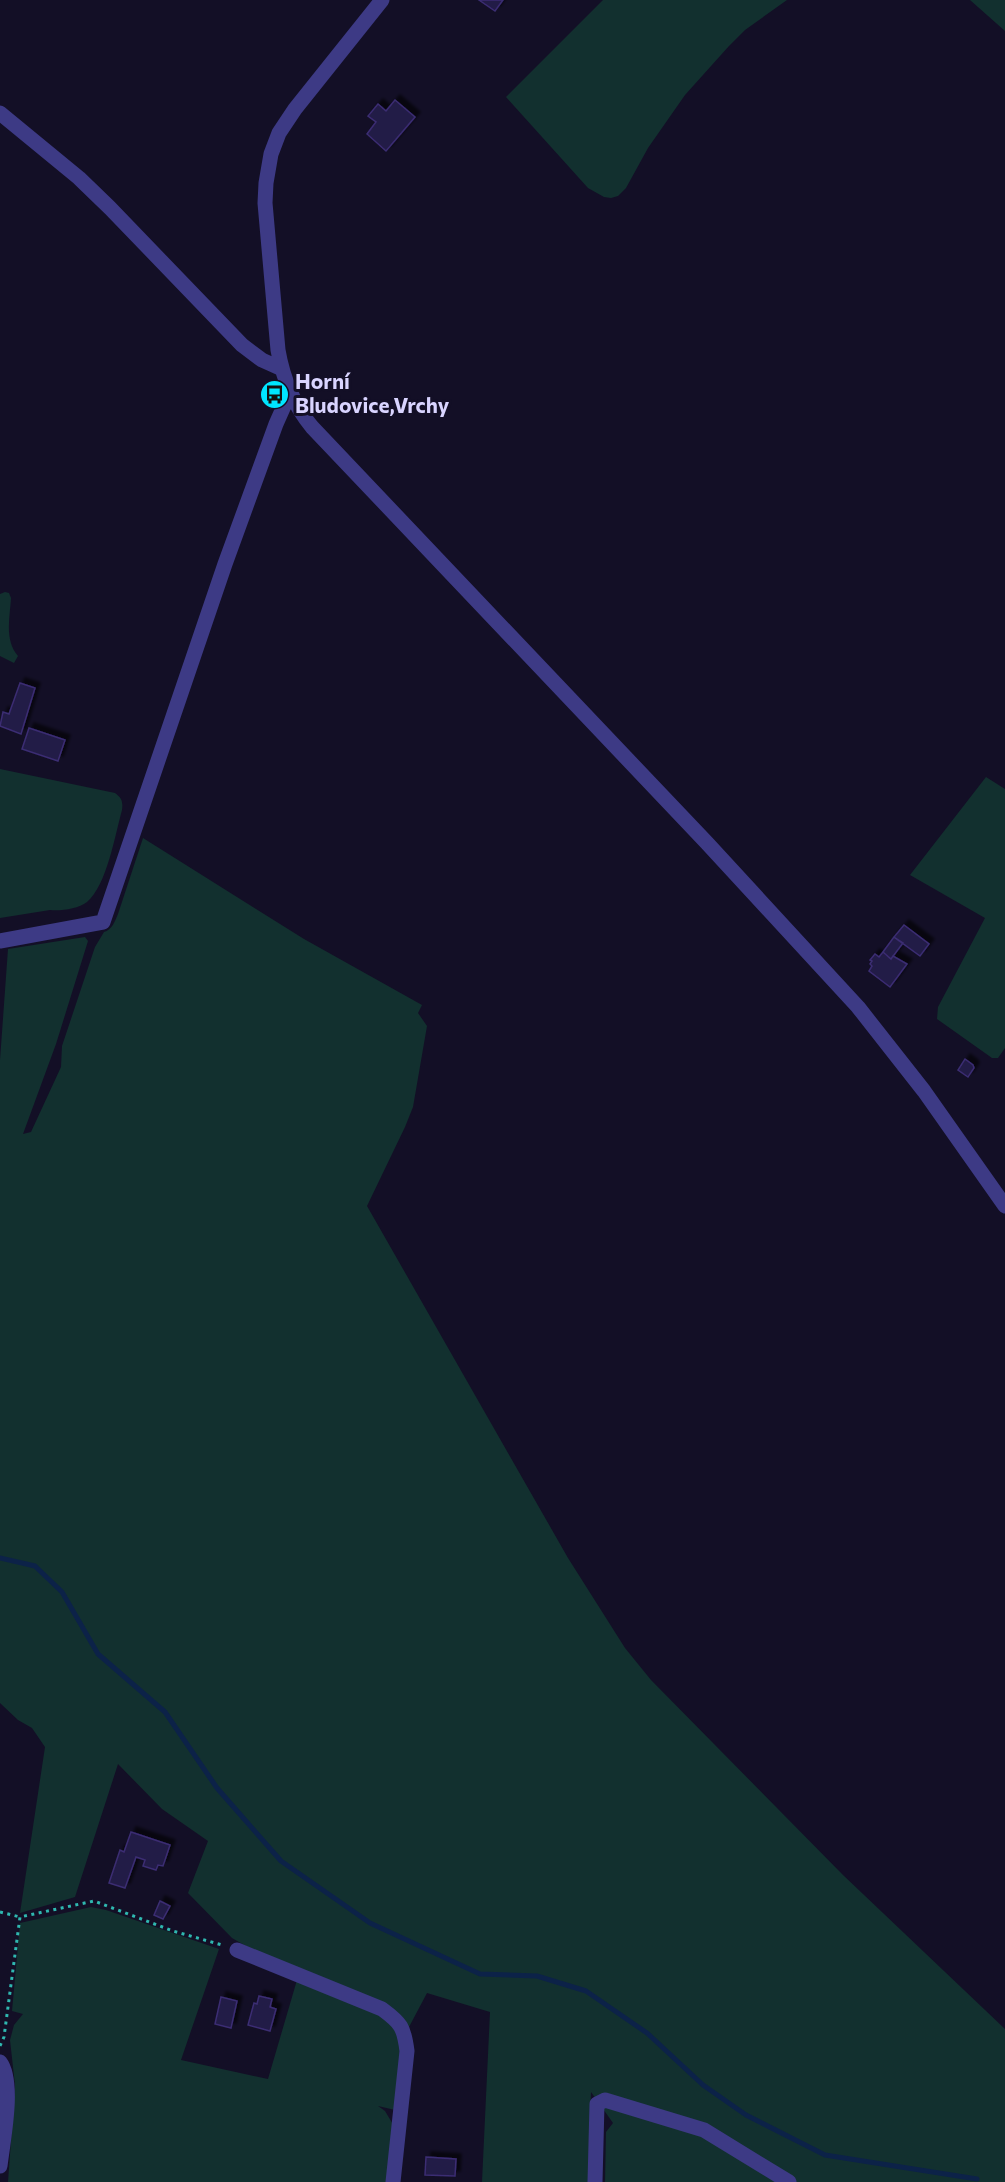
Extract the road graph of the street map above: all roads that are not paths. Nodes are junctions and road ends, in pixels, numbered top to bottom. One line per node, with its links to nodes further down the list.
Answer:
1 (382, 0): 3 (street)
2 (0, 113): 3 (street)
3 (282, 369): 4 (street)
4 (291, 396): 5 (street); 6 (street)
5 (0, 941)
6 (1005, 1206)
7 (237, 1950): 10 (street)
8 (0, 2061): 9 (street)
9 (0, 2166)
10 (393, 2182)
11 (595, 2182): 12 (street)
12 (789, 2182)

